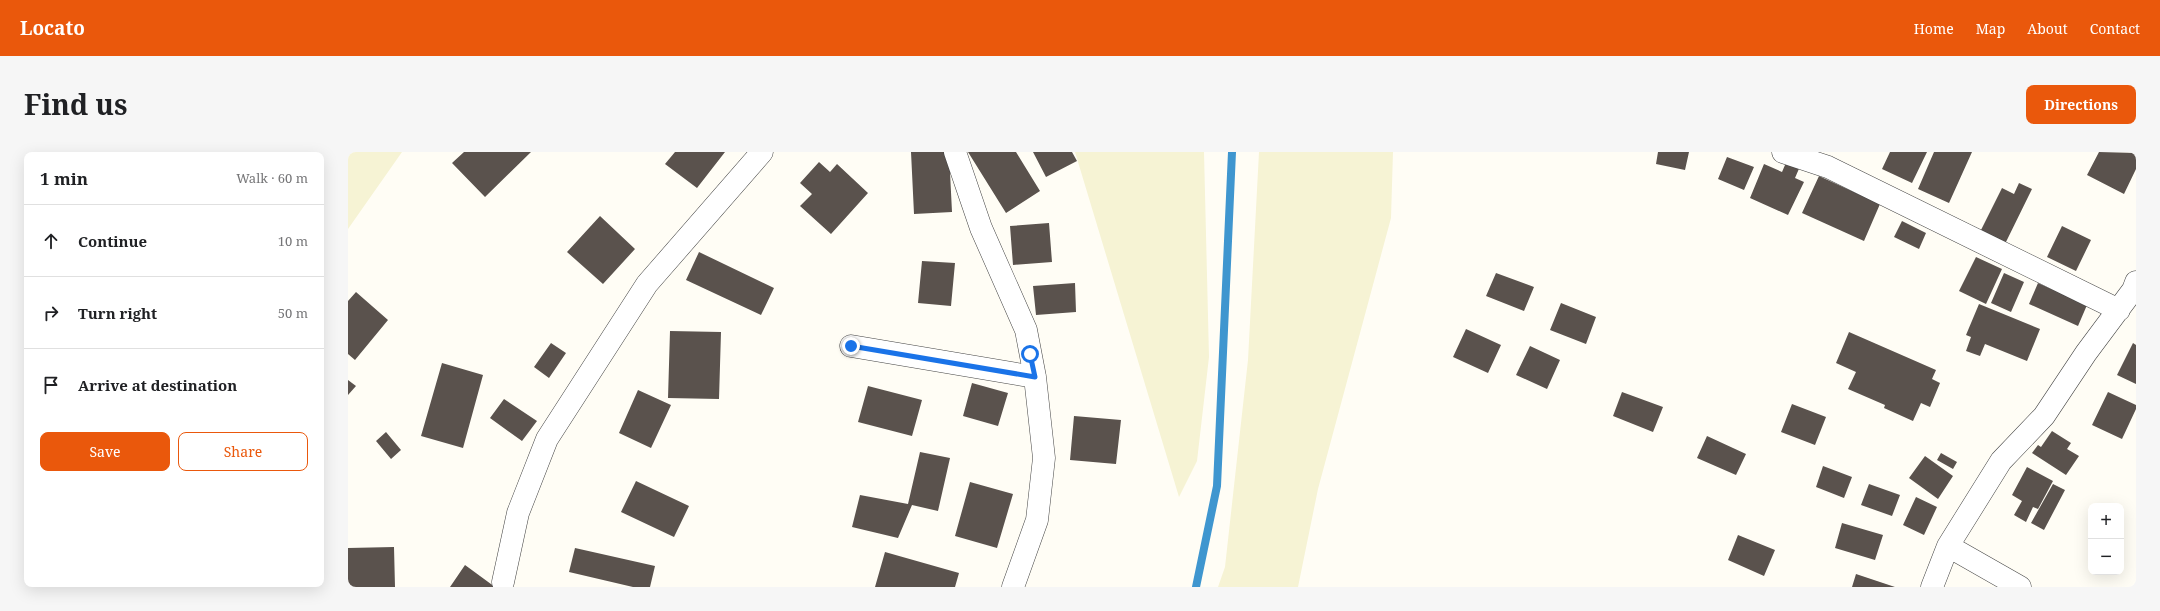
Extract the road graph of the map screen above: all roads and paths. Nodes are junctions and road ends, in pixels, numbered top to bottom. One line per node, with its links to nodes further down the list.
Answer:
1 (762, 152): 9 (street)
2 (955, 152): 7 (street)
3 (1782, 152): 5 (street)
4 (2136, 282): 5 (street)
5 (2119, 310): 8 (street)
6 (851, 346): 7 (street)
7 (1035, 377): 10 (street)
8 (1948, 546): 11 (street); 12 (street)
9 (502, 582)
10 (1013, 587)
11 (1932, 587)
12 (2020, 587)

